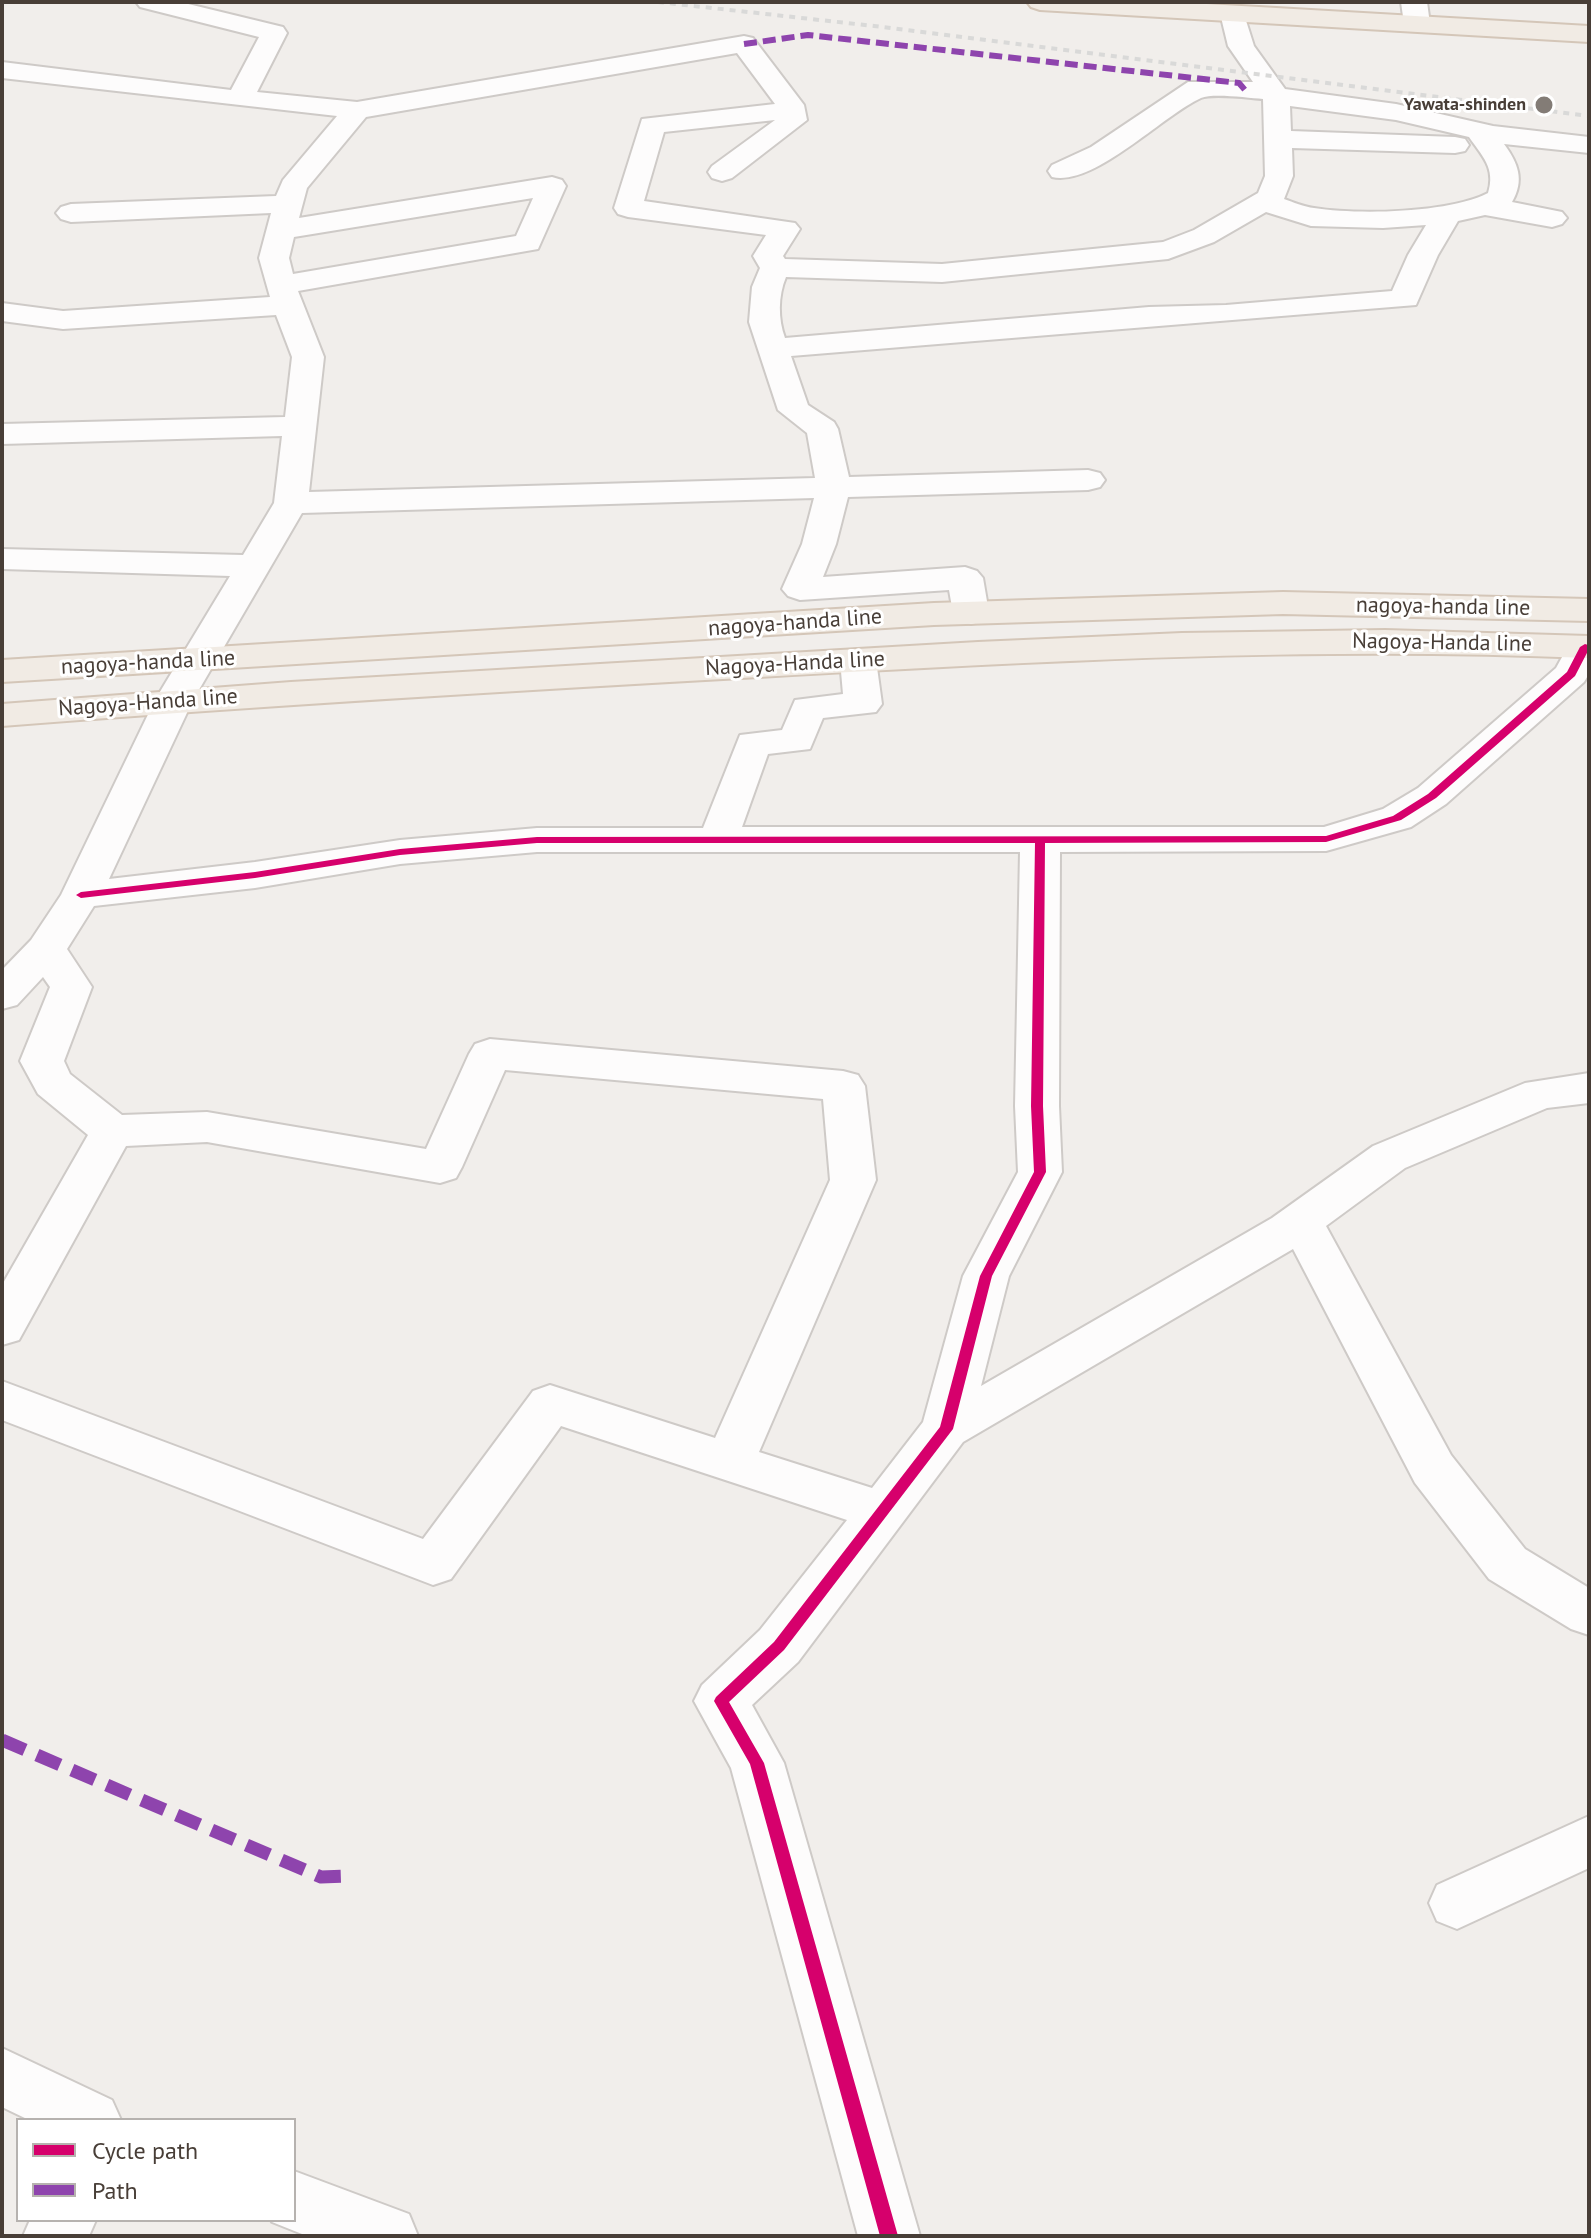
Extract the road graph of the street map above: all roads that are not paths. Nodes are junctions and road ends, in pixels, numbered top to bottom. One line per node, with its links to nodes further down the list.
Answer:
1 (149, 2): 8 (street)
2 (1040, 2): 3 (main road)
3 (1233, 13): 4 (main road); 7 (street)
4 (1416, 13): 5 (main road)
5 (1589, 34)
6 (7, 75): 8 (street)
7 (1274, 93): 11 (street); 12 (street); 14 (street)
8 (240, 99): 9 (street)
9 (357, 110): 10 (street); 20 (street)
10 (791, 110): 15 (street); 22 (street)
11 (1277, 138): 12 (street); 16 (street)
12 (1487, 139): 13 (street); 17 (street)
13 (1589, 145)
14 (1062, 171)
15 (722, 172)
16 (1264, 202): 19 (street); 22 (street)
17 (1485, 206): 19 (street); 21 (street)
18 (71, 213): 20 (street)
19 (1448, 215): 25 (street)
20 (284, 217): 23 (street); 23 (street)
21 (1552, 218)
22 (775, 268): 25 (street)
23 (284, 295): 24 (street); 26 (street)
24 (2, 312)
25 (775, 348): 29 (street)
26 (300, 426): 27 (street); 30 (street)
27 (2, 434)
28 (1088, 480): 29 (street)
29 (834, 487): 30 (street); 33 (street)
30 (291, 503): 32 (street)
31 (2, 559): 32 (street)
32 (255, 566): 35 (street)
33 (971, 613): 34 (main road, nagoya-handa line); 35 (main road, nagoya-handa line)
34 (1588, 634): 36 (main road, Nagoya-Handa line); 40 (street)
35 (199, 660): 37 (main road, nagoya-handa line); 38 (street)
36 (858, 660): 38 (main road, Nagoya-Handa line); 41 (street)
37 (2, 671)
38 (174, 700): 39 (main road, Nagoya-Handa line); 42 (street)
39 (2, 715)
40 (1040, 839): 41 (street); 50 (street)
41 (717, 842): 42 (street)
42 (81, 895): 43 (street)
43 (46, 949): 44 (street); 46 (street)
44 (5, 985)
45 (1589, 1088): 47 (street)
46 (112, 1131): 48 (street); 51 (street)
47 (1301, 1221): 50 (street); 53 (street)
48 (2, 1327)
49 (2, 1400): 51 (street)
50 (946, 1429): 52 (street)
51 (729, 1463): 52 (street)
52 (882, 1511): 60 (street)
53 (1589, 1614)
54 (1589, 1841): 55 (street)
55 (1457, 1903)
56 (2, 2076): 57 (street)
57 (87, 2118)
58 (296, 2202): 59 (street)
59 (387, 2236)
60 (889, 2236)

